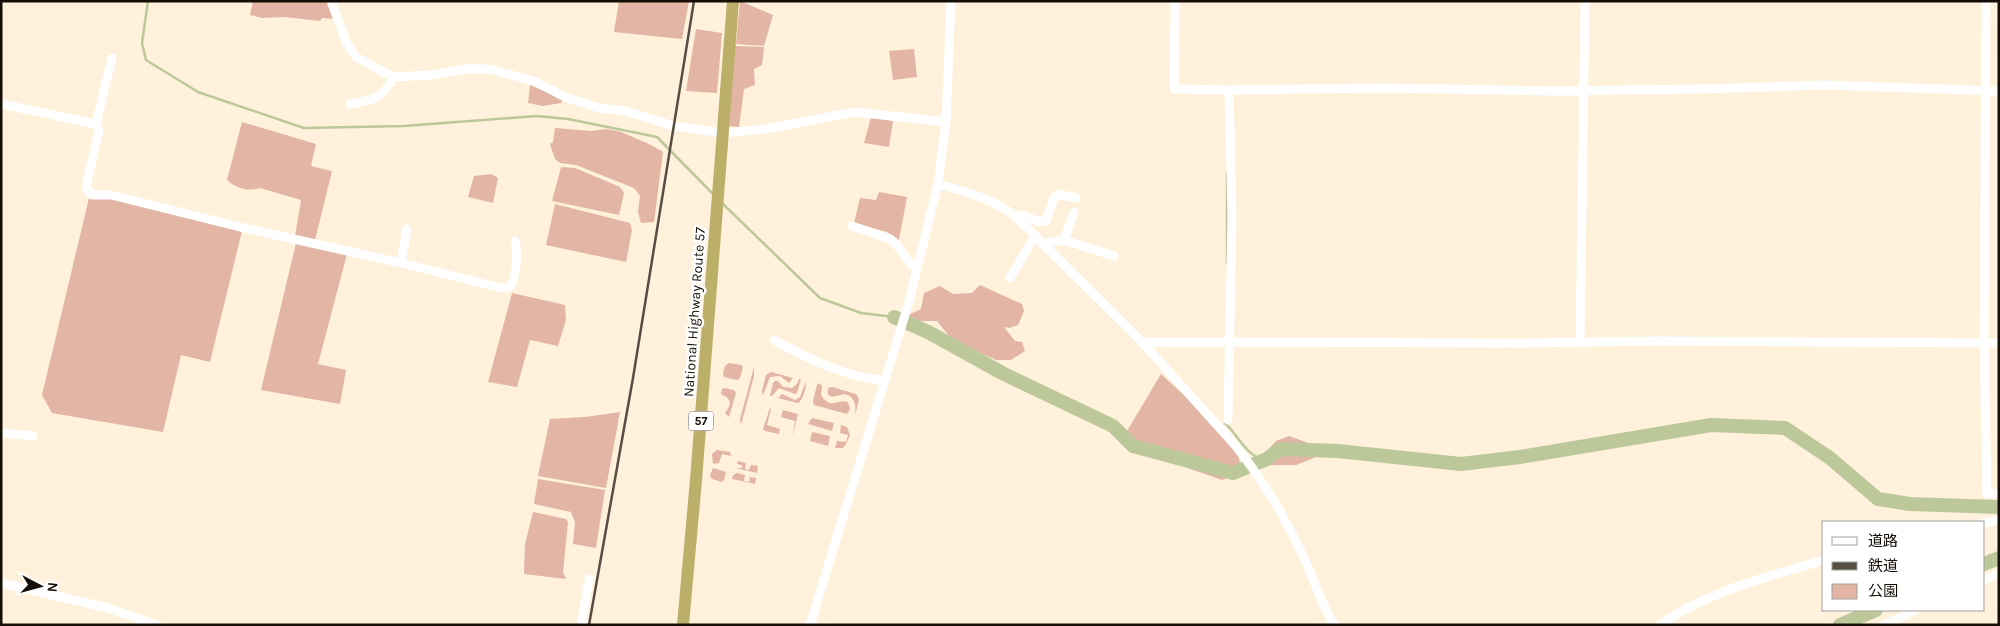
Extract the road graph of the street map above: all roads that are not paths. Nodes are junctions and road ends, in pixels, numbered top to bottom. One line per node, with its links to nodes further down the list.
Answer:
1 (331, 1): 8 (street)
2 (733, 1): 17 (highway, National Highway Route 57 / 57)
3 (951, 1): 15 (street)
4 (1175, 1): 9 (street)
5 (1585, 1): 10 (street)
6 (1986, 1): 11 (street)
7 (112, 58): 16 (street)
8 (392, 77): 14 (street); 17 (street)
9 (1229, 90): 10 (street); 34 (street)
10 (1583, 90): 11 (street); 35 (street)
11 (1986, 90): 12 (street); 36 (street)
12 (1999, 90)
13 (1, 104): 16 (street)
14 (350, 104)
15 (946, 122): 17 (street); 18 (street)
16 (96, 124): 29 (street)
17 (723, 132): 53 (highway, National Highway Route 57 / 57)
18 (938, 184): 21 (street); 30 (street)
19 (1076, 198): 21 (street)
20 (1074, 212): 25 (street)
21 (1017, 218): 24 (street)
22 (852, 226): 30 (street)
23 (407, 229): 29 (street)
24 (1035, 236): 27 (street); 31 (street)
25 (1064, 240): 27 (street); 28 (street)
26 (515, 241): 29 (street)
27 (1042, 244): 33 (street)
28 (1114, 256)
29 (401, 263)
30 (918, 268): 38 (street)
31 (1010, 278)
32 (774, 340): 38 (street)
33 (1142, 342): 34 (street); 55 (street)
34 (1230, 342): 35 (street); 39 (street)
35 (1580, 342): 36 (street)
36 (1984, 342): 37 (street); 42 (street)
37 (1999, 343)
38 (885, 381): 54 (street)
39 (1228, 420)
40 (1, 433): 41 (street)
41 (33, 436)
42 (1999, 493)
43 (1999, 520): 44 (street)
44 (1985, 523)
45 (1822, 561): 56 (street)
46 (1999, 573): 48 (street)
47 (589, 579): 52 (street)
48 (1985, 580)
49 (1, 583): 51 (street)
50 (1914, 611): 57 (street)
51 (157, 625)
52 (581, 625)
53 (683, 625)
54 (810, 625)
55 (1334, 625)
56 (1660, 625)
57 (1884, 625)

